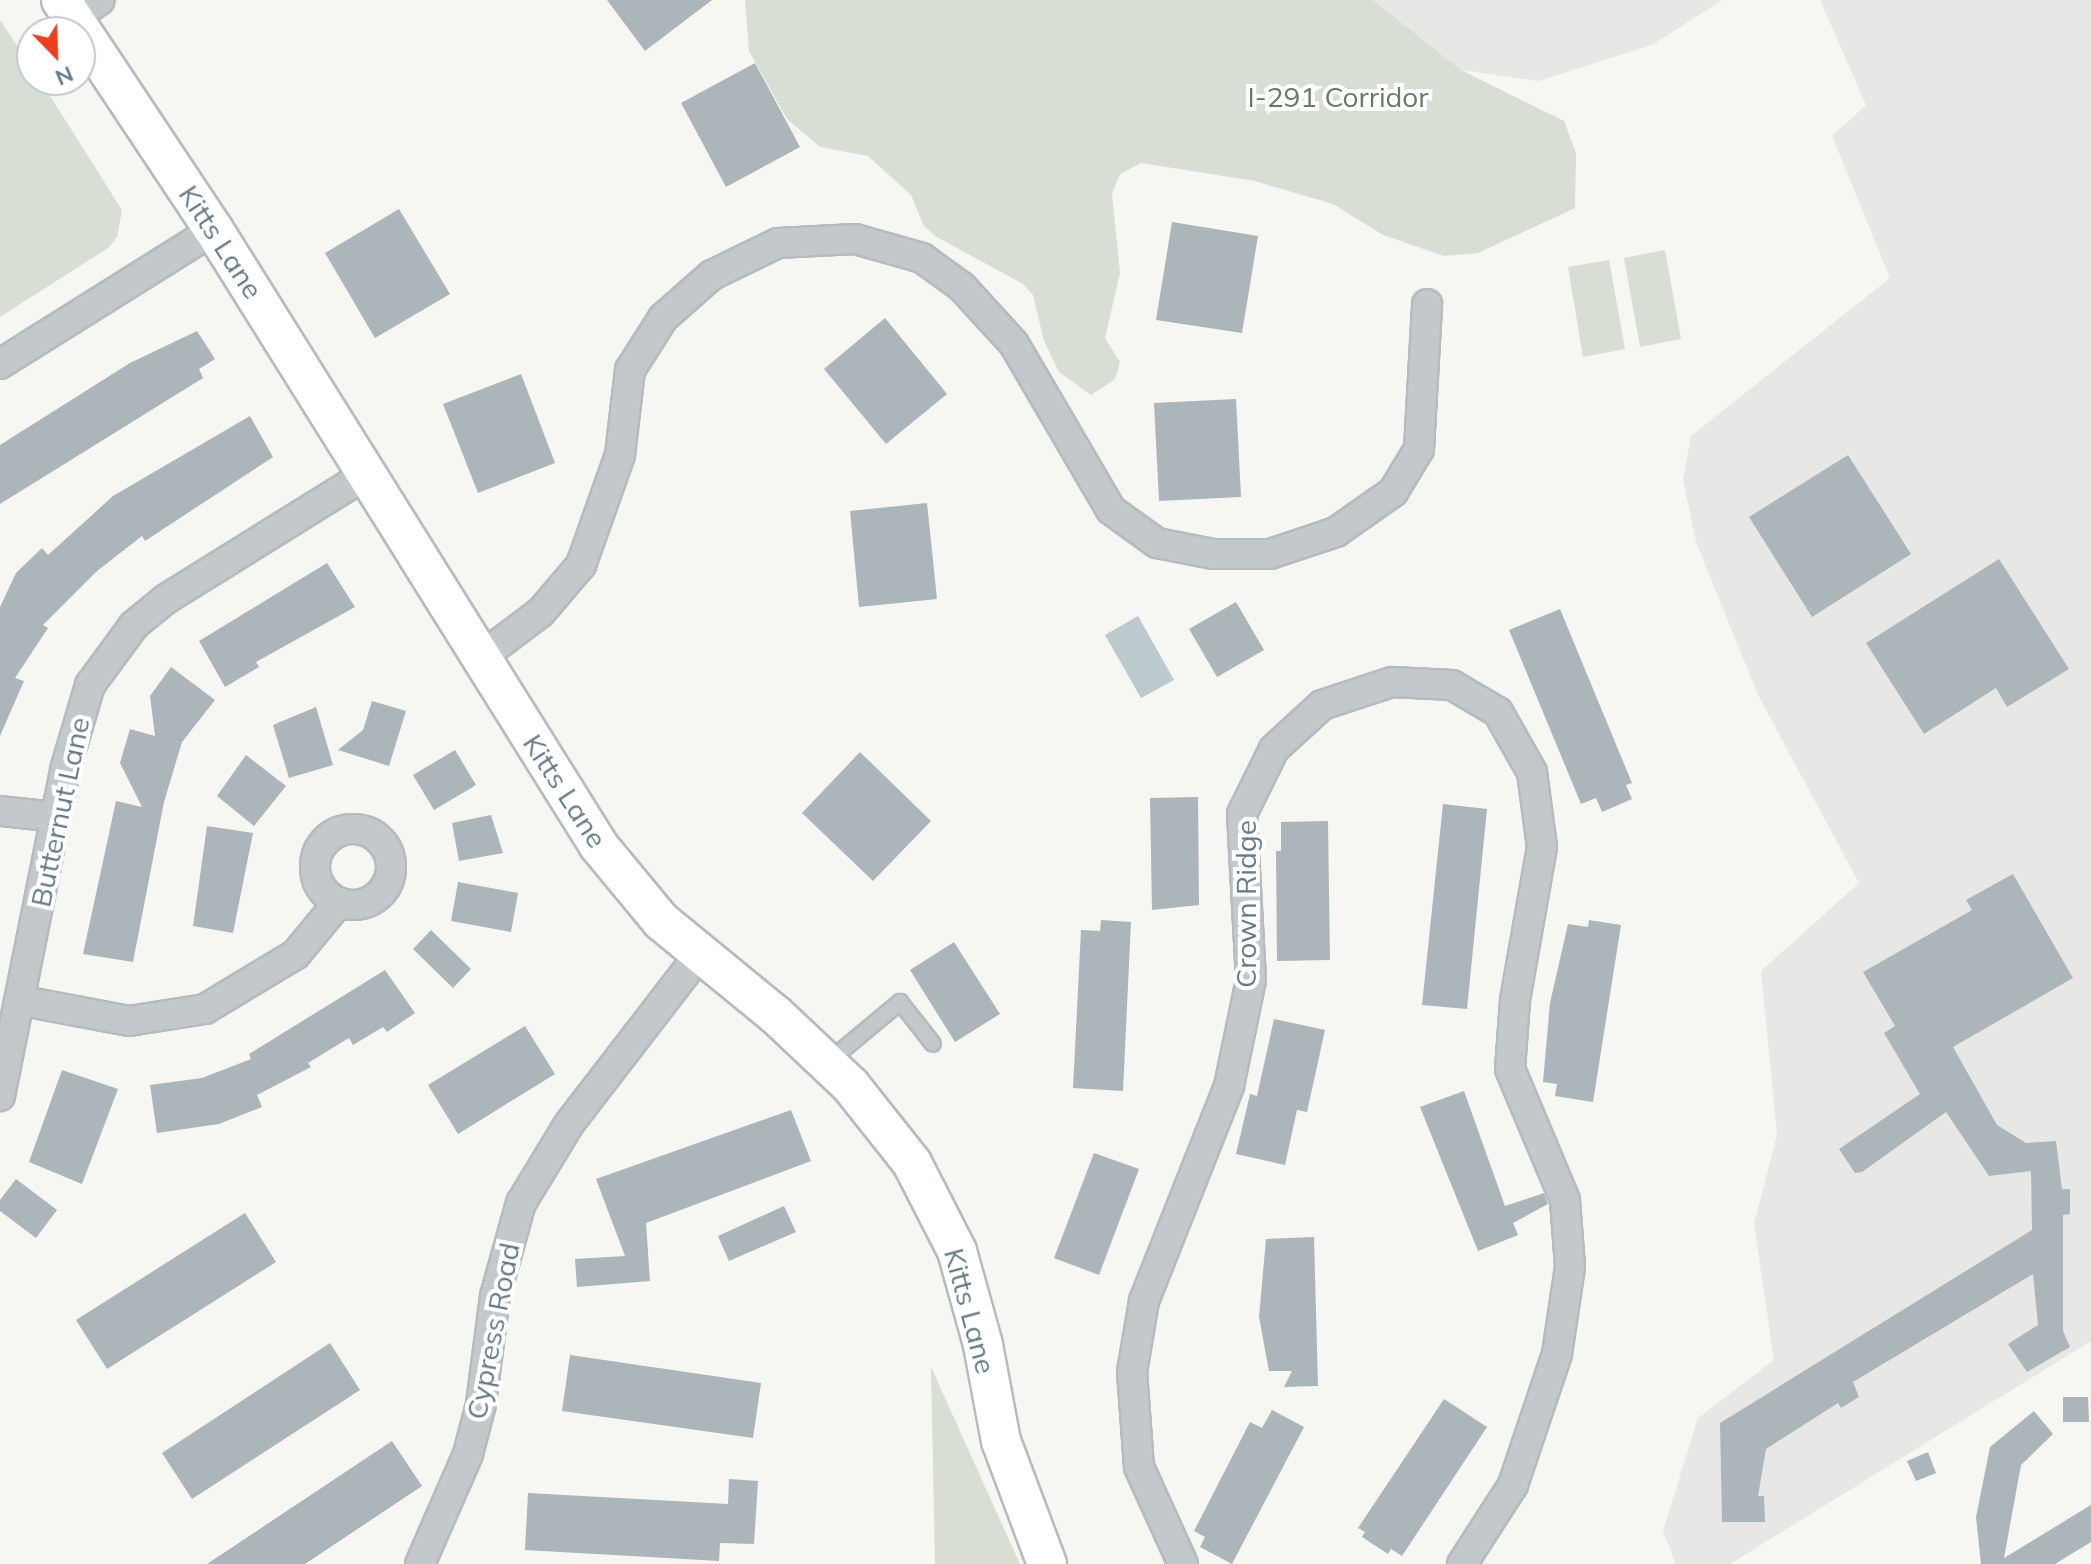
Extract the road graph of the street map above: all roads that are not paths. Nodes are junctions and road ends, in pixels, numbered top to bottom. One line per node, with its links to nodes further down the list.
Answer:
1 (78, 6): 2 (street, Kitts Lane)
2 (214, 230): 4 (street); 5 (street, Kitts Lane)
3 (1427, 304): 6 (street)
4 (0, 364)
5 (367, 474): 6 (street, Kitts Lane); 8 (street, Butternut Lane)
6 (480, 658): 10 (street, Kitts Lane)
7 (0, 811): 8 (street)
8 (56, 817): 11 (street, Butternut Lane)
9 (338, 903): 11 (street)
10 (699, 955): 13 (street, Kitts Lane); 15 (street, Cypress Road)
11 (23, 1001): 14 (street, Butternut Lane)
12 (933, 1044): 13 (lane)
13 (828, 1063): 16 (street, Kitts Lane)
14 (0, 1096)
15 (420, 1564)
16 (1047, 1564)
17 (1183, 1564): 18 (street, Crown Ridge)
18 (1462, 1564)

